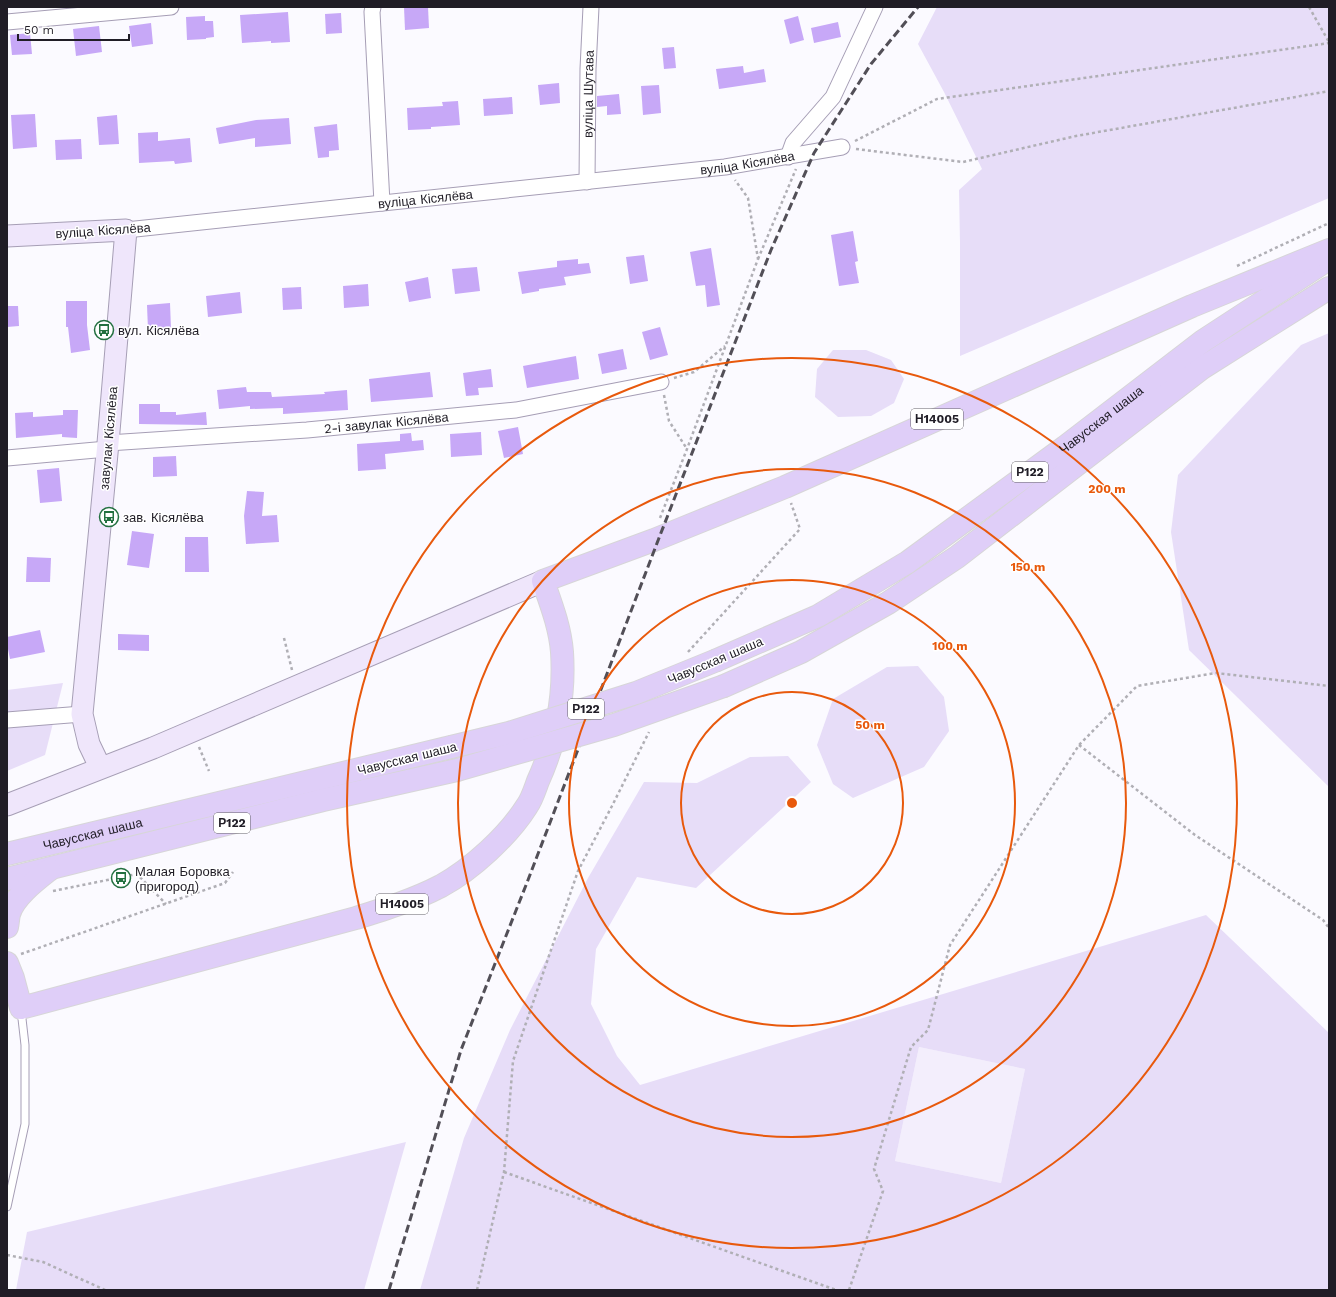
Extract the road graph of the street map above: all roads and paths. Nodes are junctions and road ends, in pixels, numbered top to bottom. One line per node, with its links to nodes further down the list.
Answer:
1 (170, 7): 6 (street)
2 (373, 7): 13 (street)
3 (591, 7): 12 (street, вуліца Шутава)
4 (875, 7): 10 (street)
5 (1309, 7): 7 (path)
6 (7, 22)
7 (1329, 42): 9 (path)
8 (1329, 91): 9 (path)
9 (842, 147): 10 (street, вуліца Кісялёва)
10 (795, 156): 11 (street, вуліца Кісялёва); 17 (path)
11 (725, 167): 12 (street, вуліца Кісялёва); 17 (path)
12 (587, 182): 13 (street, вуліца Кісялёва)
13 (382, 204): 14 (street, вуліца Кісялёва)
14 (126, 230): 15 (street, вуліца Кісялёва); 22 (street, завулак Кісялёва)
15 (7, 236)
16 (1329, 250): 25 (main road, Н14005)
17 (758, 259): 20 (path)
18 (1329, 259): 38 (main road, Чавусская шаша / Р122, bridge)
19 (1329, 288): 39 (main road, Чавусская шаша / Р122, bridge)
20 (725, 346): 21 (path); 23 (path)
21 (661, 382): 22 (street, 2-і завулак Кісялёва); 23 (path)
22 (108, 446): 24 (street, 2-і завулак Кісялёва); 32 (street, завулак Кісялёва)
23 (687, 449): 26 (path)
24 (7, 458)
25 (785, 487): 26 (main road, Н14005); 29 (path)
26 (654, 540): 27 (main road, Н14005)
27 (543, 581): 36 (street, Н14005); 47 (main road, Н14005)
28 (284, 638): 30 (path)
29 (685, 657)
30 (292, 671)
31 (1329, 686): 35 (path)
32 (82, 714): 33 (street); 36 (street, завулак Кісялёва)
33 (7, 720)
34 (651, 728): 48 (path)
35 (1079, 745): 45 (path); 54 (path)
36 (100, 767): 37 (street, Н14005)
37 (7, 805)
38 (7, 854)
39 (53, 867): 41 (main road, Чавусская шаша / Р122); 44 (main road)
40 (233, 872): 43 (path)
41 (7, 879)
42 (48, 892): 43 (path)
43 (166, 904): 46 (path)
44 (7, 927)
45 (1329, 928)
46 (11, 960): 47 (main road)
47 (21, 1008): 49 (lane)
48 (504, 1172): 52 (path); 53 (path)
49 (7, 1207)
50 (7, 1255): 51 (path)
51 (105, 1290)
52 (477, 1290)
53 (836, 1290)
54 (850, 1290)

